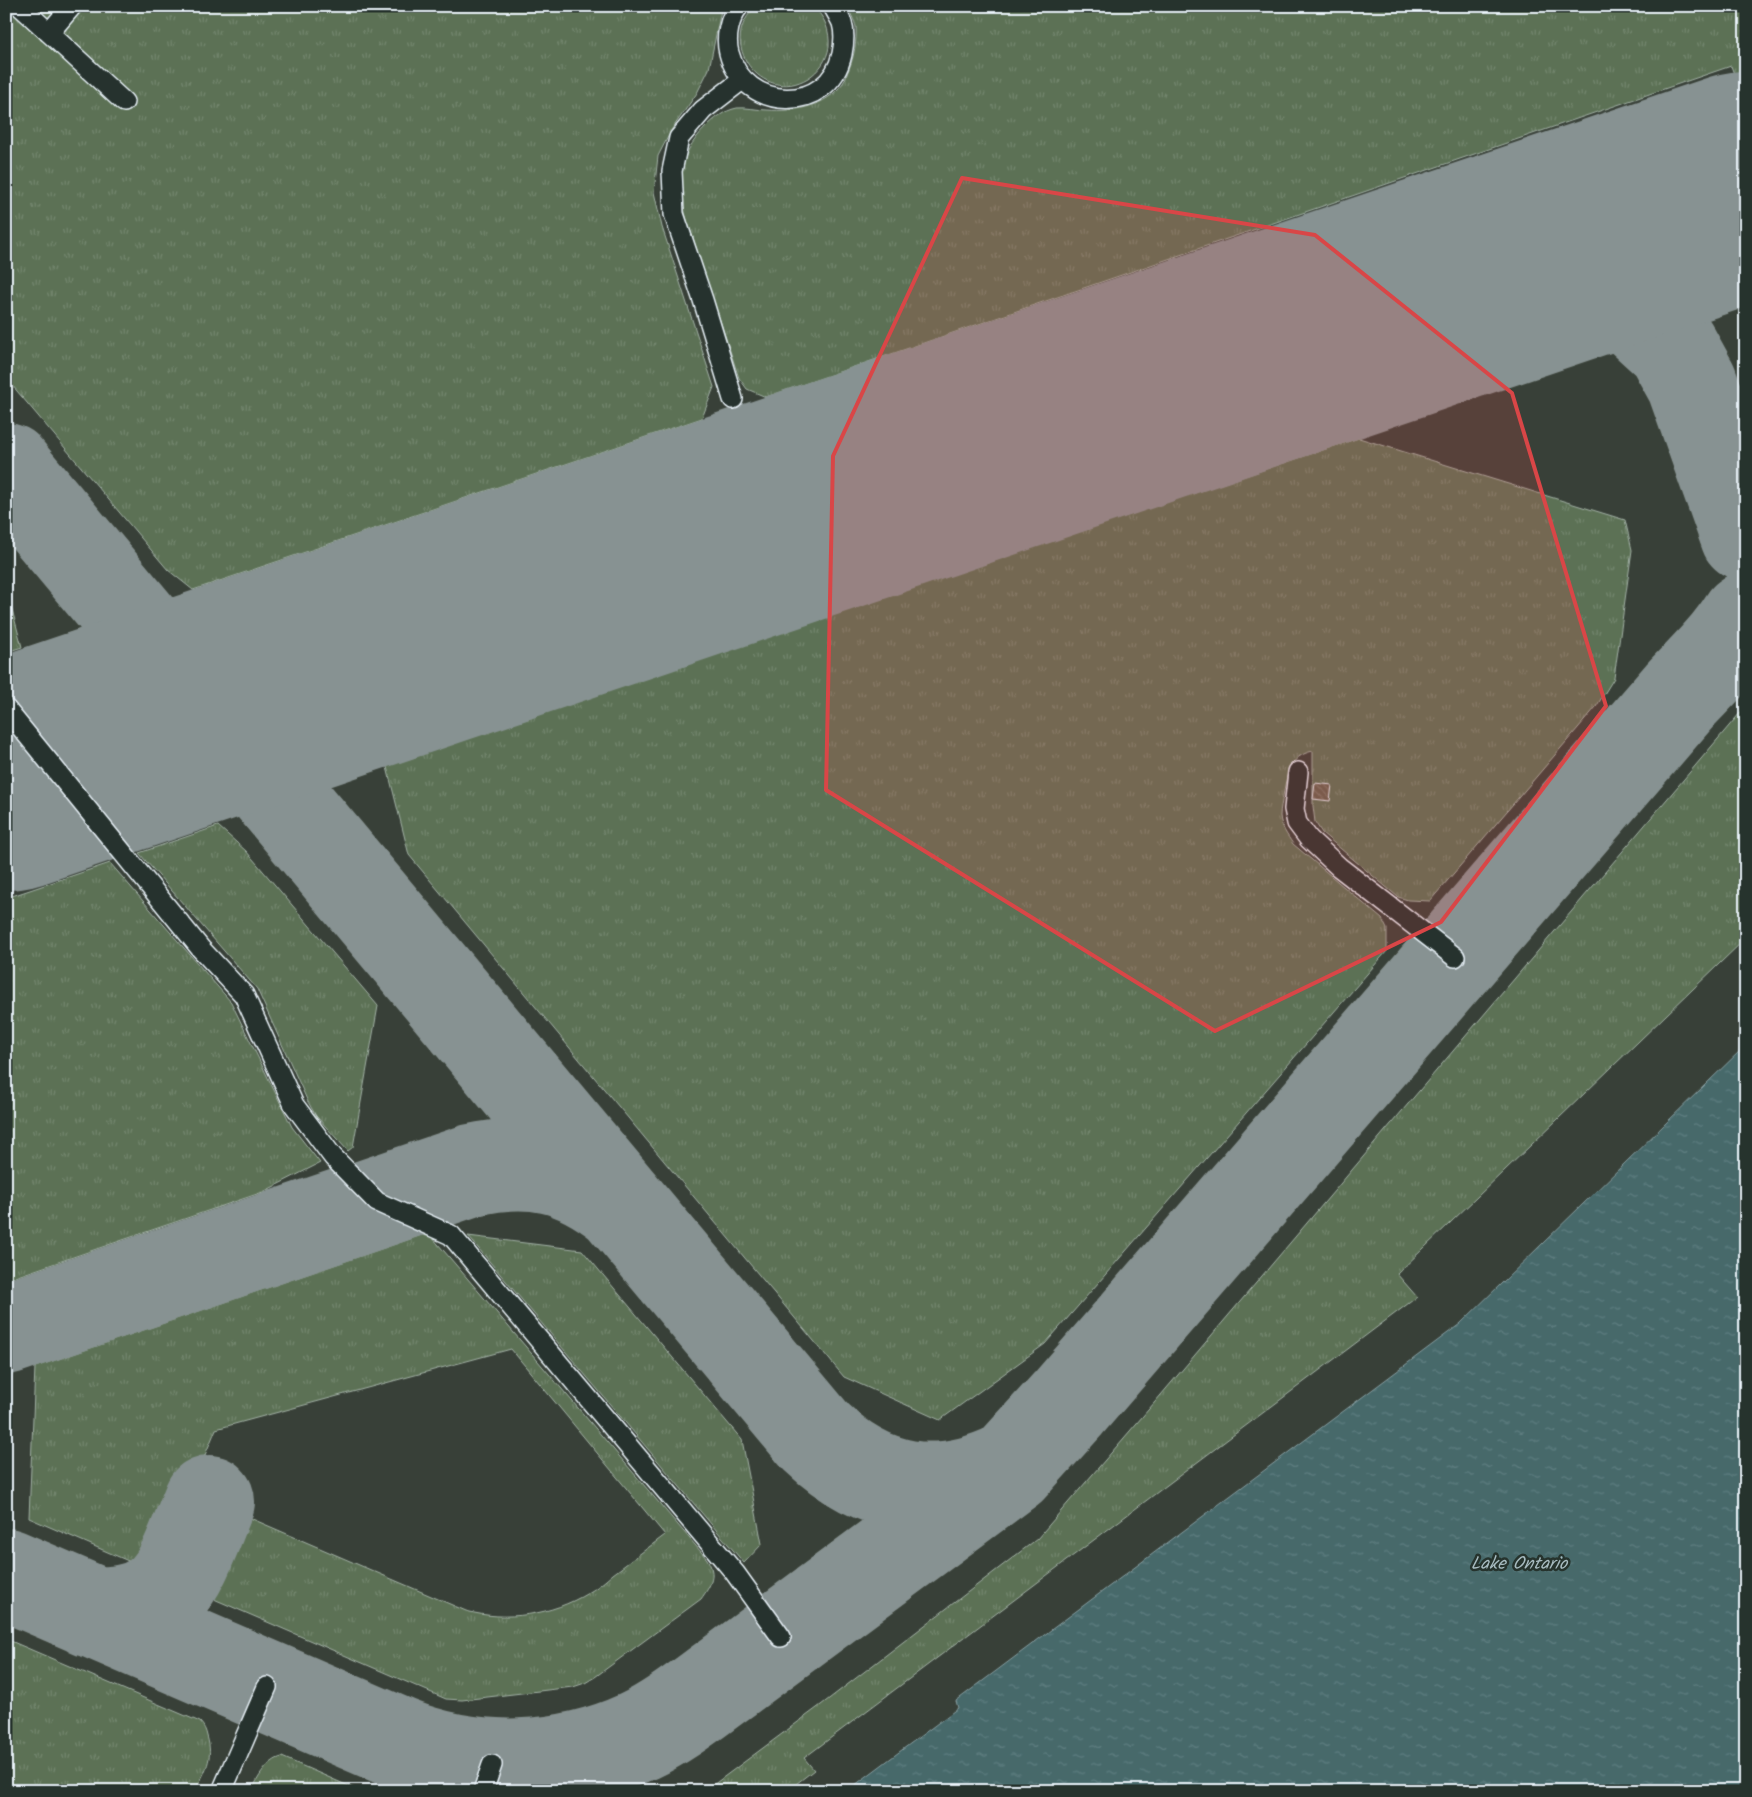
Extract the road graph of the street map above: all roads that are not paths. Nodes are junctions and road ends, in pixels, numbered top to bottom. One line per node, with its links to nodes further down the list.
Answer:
1 (20, 6): 5 (lane)
2 (72, 6): 5 (lane)
3 (739, 6): 6 (lane)
4 (833, 6): 6 (lane)
5 (49, 33): 7 (lane)
6 (742, 80): 8 (lane)
7 (124, 102)
8 (733, 399)
9 (6, 709): 12 (lane)
10 (1298, 772): 11 (lane)
11 (1455, 956)
12 (781, 1637)
13 (267, 1687): 15 (lane)
14 (492, 1765): 16 (lane)
15 (222, 1791)
16 (482, 1791)

